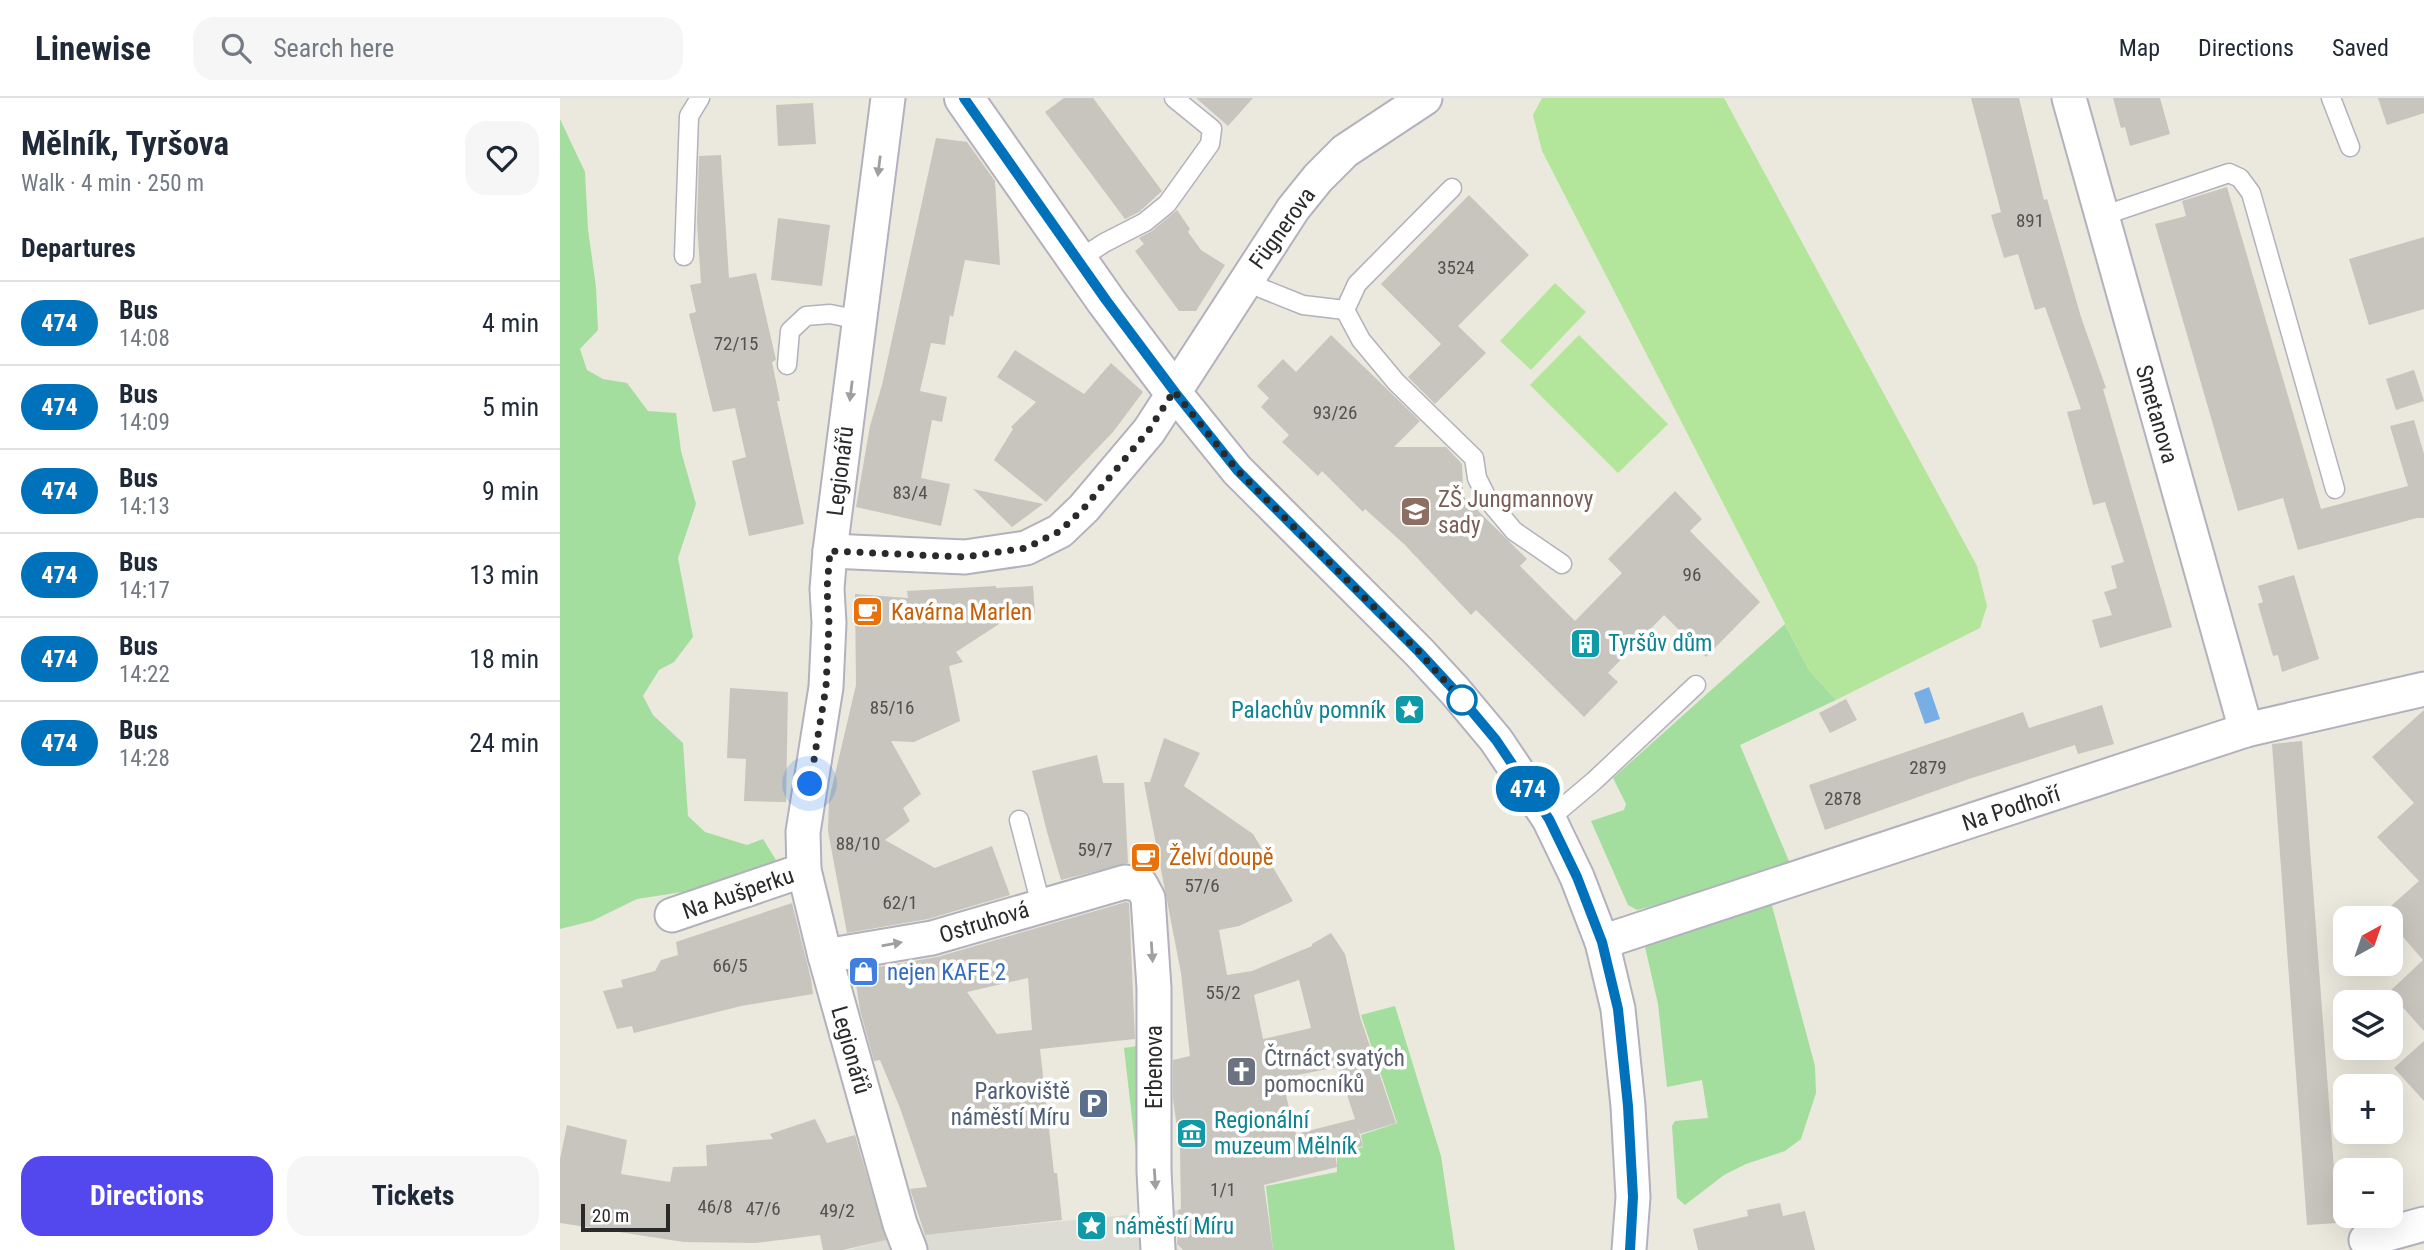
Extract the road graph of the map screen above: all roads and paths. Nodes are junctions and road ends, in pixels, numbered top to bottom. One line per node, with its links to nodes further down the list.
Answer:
1 (700, 98): 11 (lane)
2 (888, 98): 15 (street, Legionářů, one-way to 15)
3 (964, 98): 12 (street)
4 (1174, 98): 12 (lane)
5 (1425, 98): 13 (street, Fügnerova)
6 (2069, 98): 10 (street, Smetanova)
7 (2331, 98): 8 (lane)
8 (2350, 147)
9 (1452, 188): 14 (lane)
10 (2102, 216): 18 (lane); 23 (street, Smetanova)
11 (684, 256)
12 (1078, 260): 17 (street)
13 (1247, 278): 14 (lane); 17 (street, Fügnerova)
14 (1345, 310): 20 (lane)
15 (860, 320): 16 (lane); 19 (street, Legionářů, one-way to 19)
16 (787, 365)
17 (1174, 391): 19 (street, Fügnerova); 24 (street)
18 (2335, 489)
19 (830, 551): 26 (street, Legionářů)
20 (1562, 564)
21 (1696, 685): 24 (lane)
22 (2424, 689): 23 (street, Na Podhoří)
23 (2246, 730): 30 (street, Na Podhoří)
24 (1549, 819): 30 (street)
25 (1019, 820): 28 (lane)
26 (804, 870): 29 (street, Na Aušperku); 31 (street, Legionářů)
27 (1141, 886): 28 (street, Ostruhová); 35 (street, Erbenova, one-way to 35)
28 (1041, 905): 31 (street, Ostruhová, one-way to 28)
29 (672, 915)
30 (1602, 942): 36 (street)
31 (825, 956): 34 (street, Legionářů)
32 (2424, 1224): 33 (street)
33 (2366, 1240)
34 (910, 1250)
35 (1158, 1250)
36 (1629, 1250)

